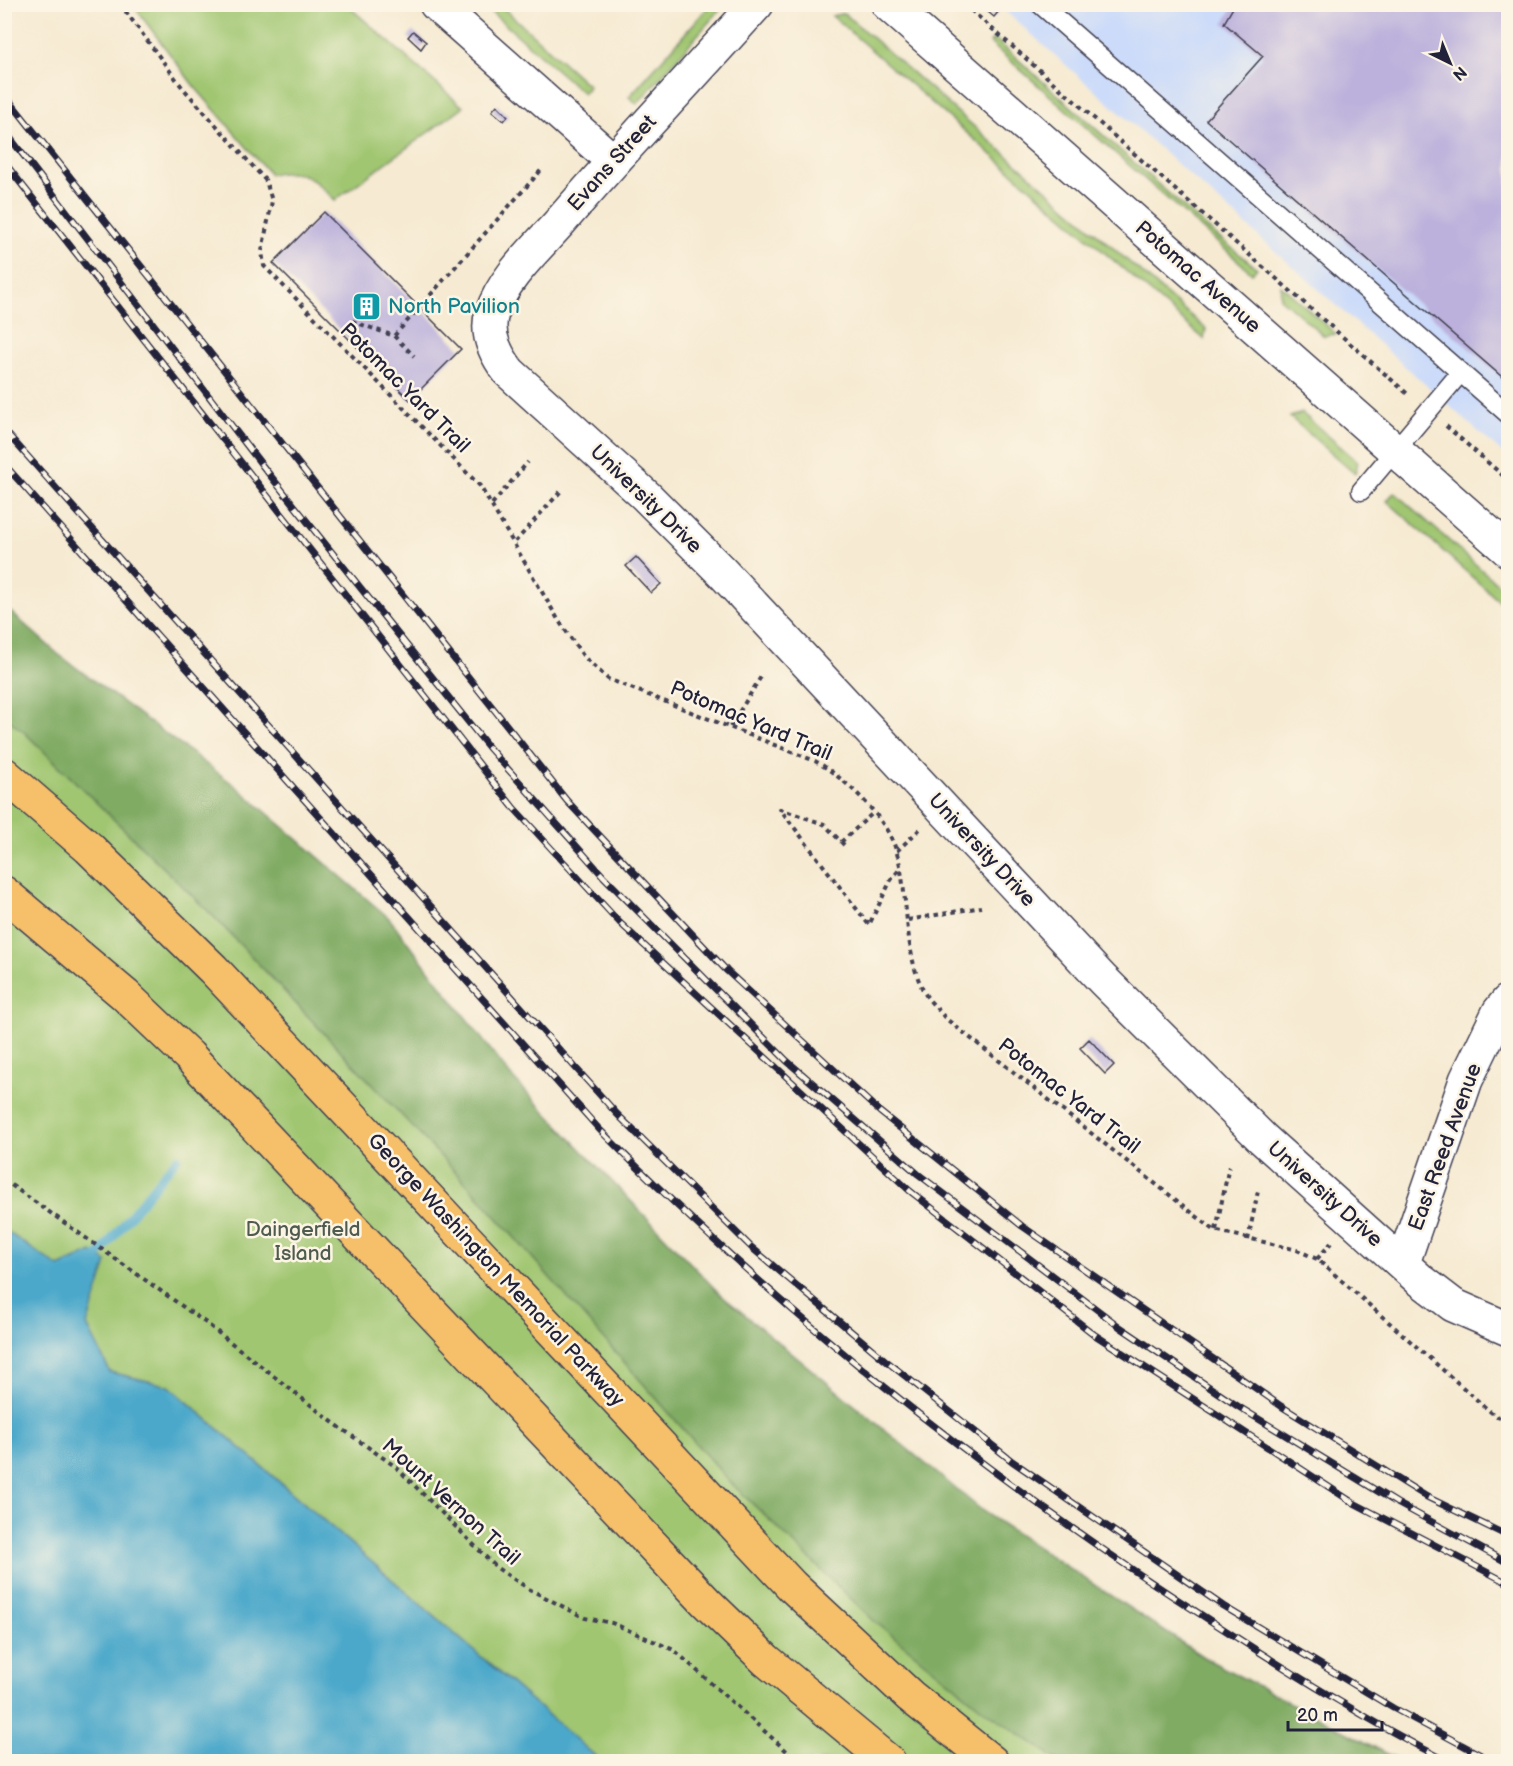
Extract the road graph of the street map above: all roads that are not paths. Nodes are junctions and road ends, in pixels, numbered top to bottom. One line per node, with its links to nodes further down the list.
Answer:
1 (436, 4): 5 (street)
2 (757, 4): 5 (street, Evans Street)
3 (888, 4): 9 (street, Potomac Avenue)
4 (1040, 4): 7 (lane)
5 (613, 161): 6 (street, Evans Street)
6 (490, 334): 15 (street, University Drive)
7 (1461, 372): 8 (lane); 9 (lane)
8 (1509, 414)
9 (1395, 452): 10 (lane); 11 (street, Potomac Avenue)
10 (1361, 491)
11 (1509, 550)
12 (4, 774): 18 (highway, George Washington Memorial Parkway)
13 (4, 893): 17 (highway)
14 (1509, 1001): 15 (street, East Reed Avenue)
15 (1402, 1263): 16 (street, University Drive)
16 (1509, 1329)
17 (889, 1761)
18 (992, 1761)

